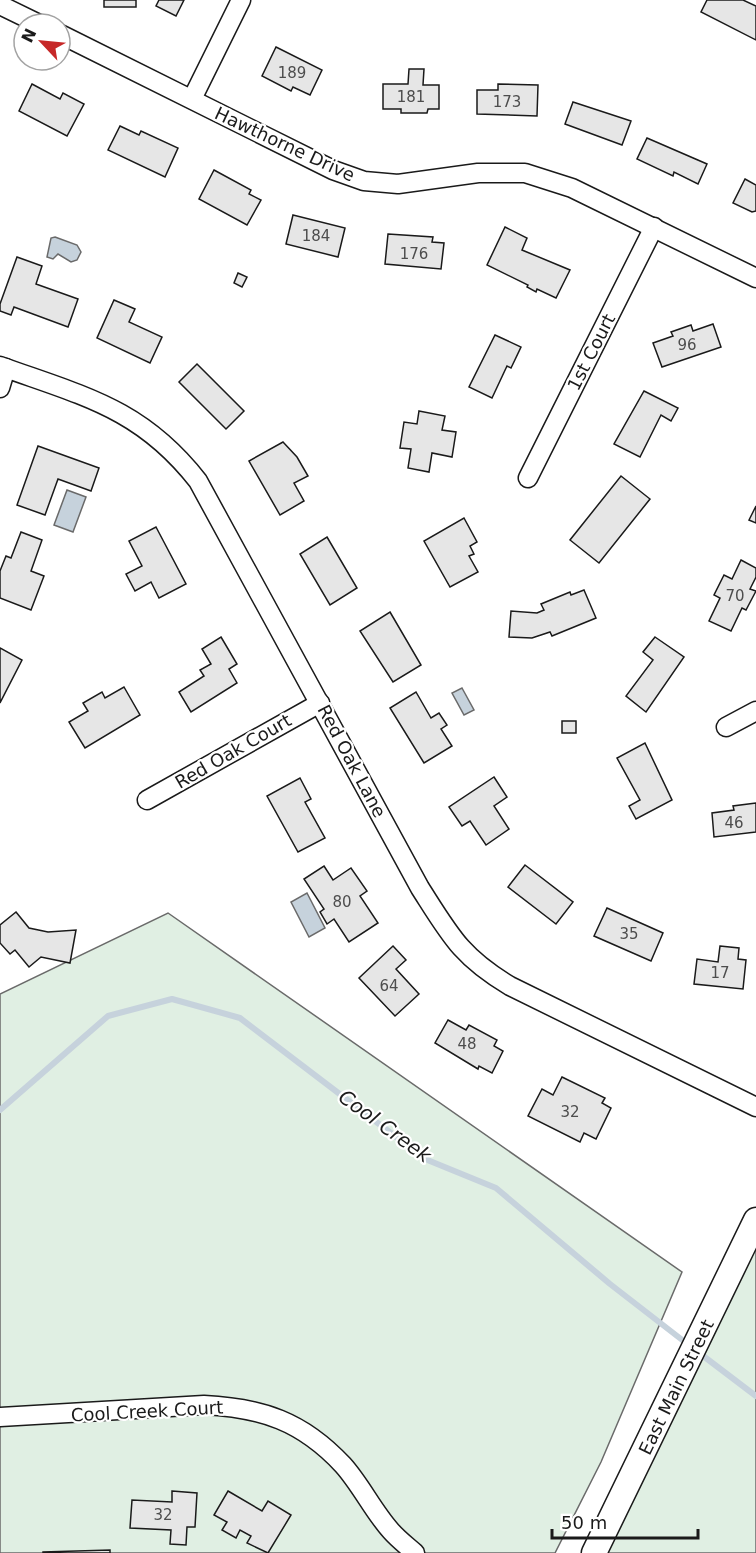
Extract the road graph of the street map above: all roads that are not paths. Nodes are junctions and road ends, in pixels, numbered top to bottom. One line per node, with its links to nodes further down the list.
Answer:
1 (241, 0): 5 (street)
2 (0, 5): 3 (street)
3 (14, 12)
4 (72, 40): 5 (street, Hawthorne Drive)
5 (192, 99): 6 (street, Hawthorne Drive)
6 (654, 227): 7 (street, Hawthorne Drive); 10 (street, 1st Court)
7 (756, 278)
8 (3, 367): 9 (street); 11 (street, Red Oak Lane)
9 (0, 388)
10 (528, 478)
11 (321, 703): 14 (street, Red Oak Court); 15 (street, Red Oak Lane)
12 (756, 711): 13 (street)
13 (726, 727)
14 (147, 800)
15 (756, 1107)
16 (756, 1220): 19 (main road, East Main Street)
17 (0, 1417): 18 (street, Cool Creek Court)
18 (415, 1553)
19 (594, 1553)

